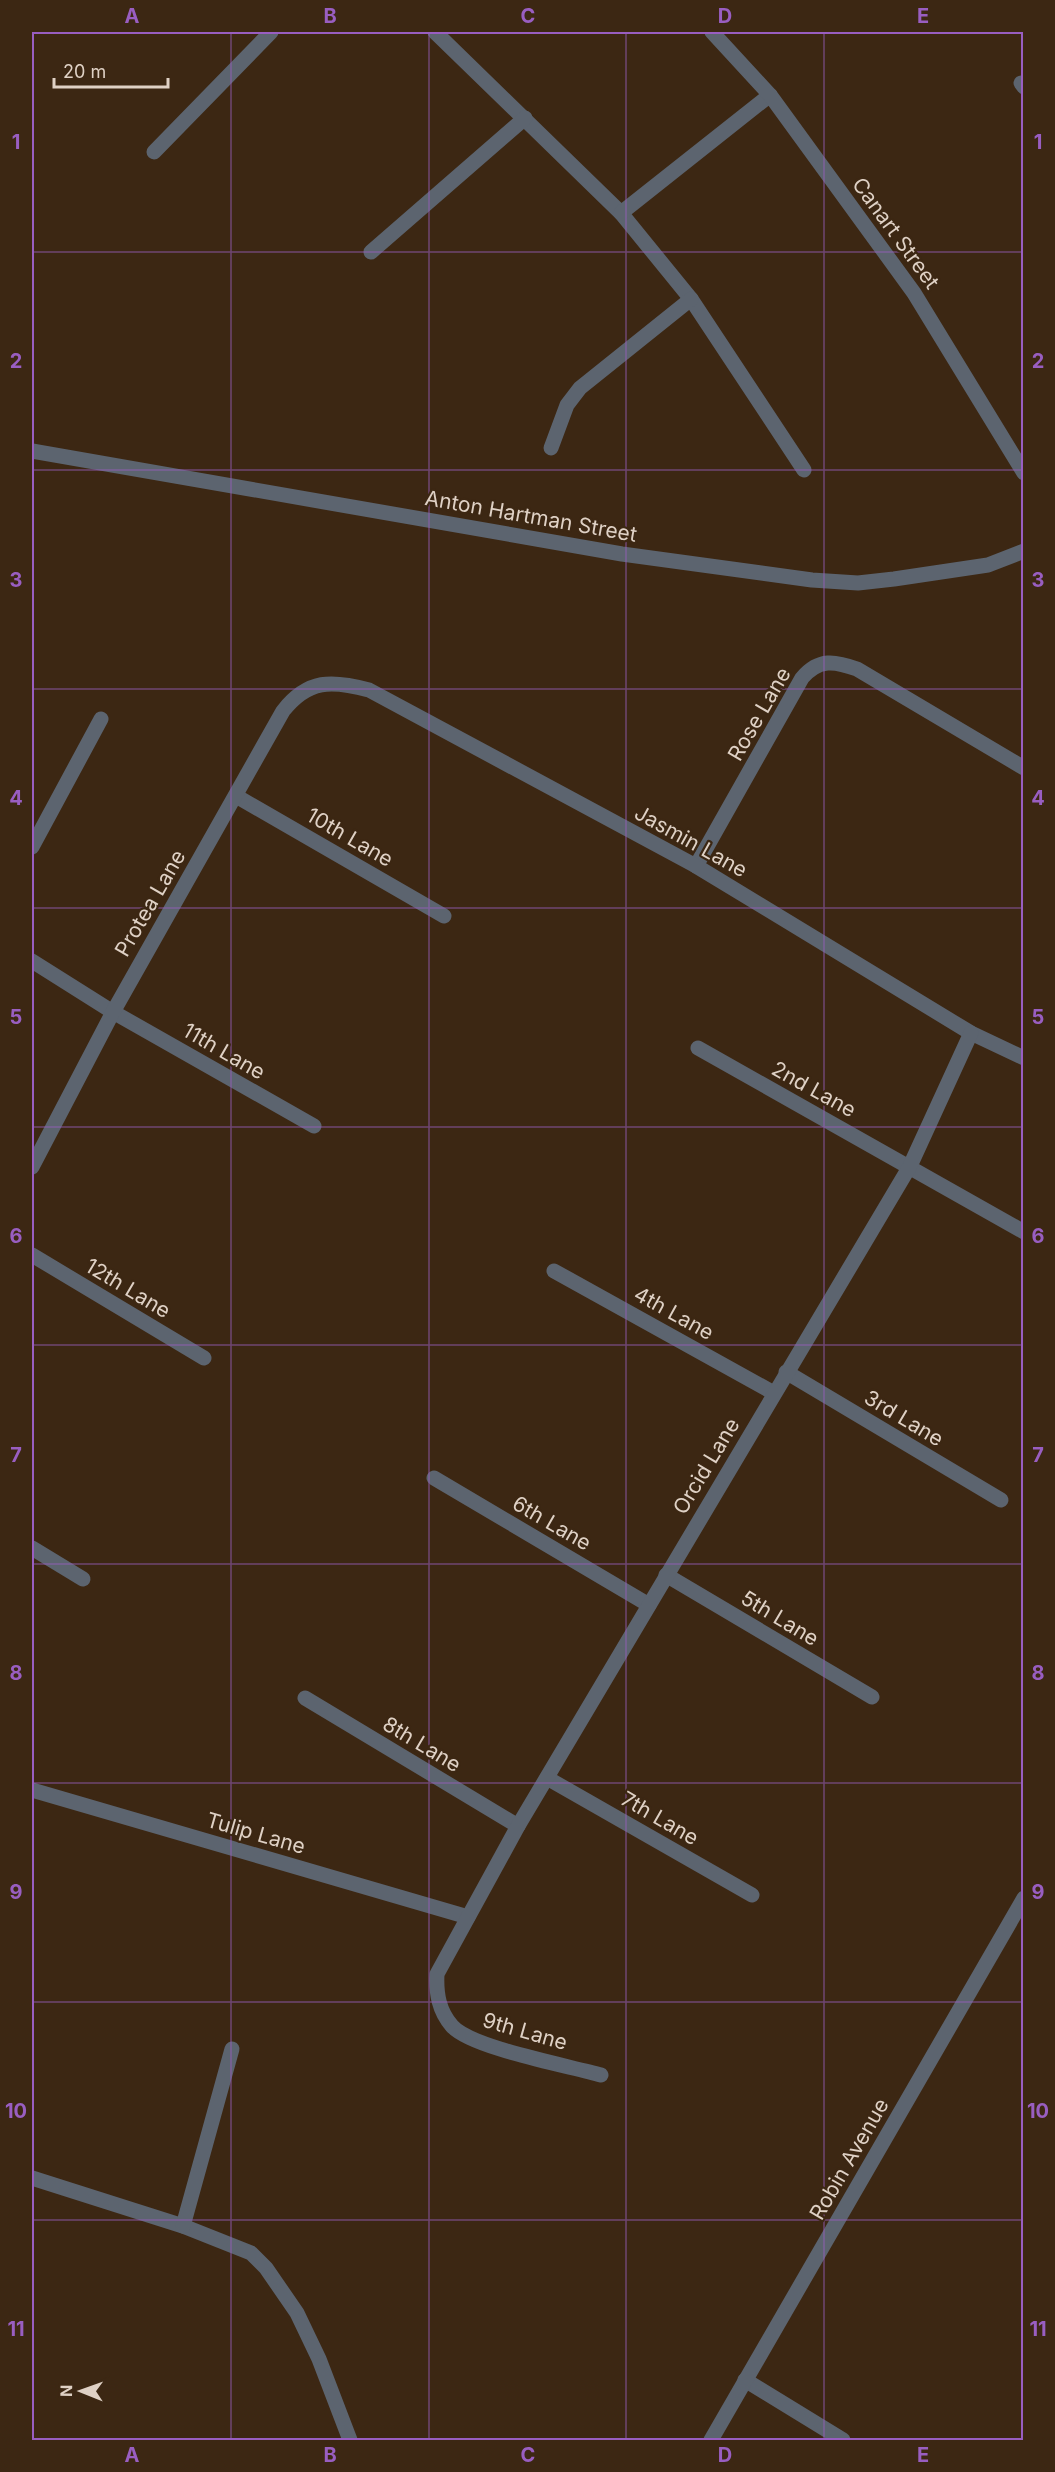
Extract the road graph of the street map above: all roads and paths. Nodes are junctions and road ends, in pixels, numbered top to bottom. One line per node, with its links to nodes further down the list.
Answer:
1 (271, 32): 6 (street)
2 (435, 32): 5 (street)
3 (712, 32): 4 (street, Canart Street)
4 (770, 95): 7 (street); 13 (street, Canart Street)
5 (525, 118): 7 (street); 8 (street)
6 (154, 152)
7 (621, 213): 9 (street)
8 (371, 252)
9 (691, 299): 10 (street); 12 (street)
10 (551, 448)
11 (32, 451): 14 (street, Anton Hartman Street)
12 (804, 470)
13 (1023, 474)
14 (1023, 551)
15 (328, 683): 18 (street, Protea Lane); 20 (street, Jasmin Lane)
16 (101, 719): 19 (street)
17 (1023, 768): 20 (street, Rose Lane)
18 (236, 796): 21 (street, 10th Lane); 23 (street, Protea Lane)
19 (32, 846)
20 (696, 866): 24 (street, Jasmin Lane)
21 (444, 915)
22 (32, 961): 23 (street, 11th Lane)
23 (113, 1012): 27 (street, 11th Lane); 29 (street, Protea Lane)
24 (971, 1033): 26 (street, Jasmin Lane); 28 (street, Orcid Lane)
25 (698, 1048): 28 (street, 2nd Lane)
26 (1023, 1058)
27 (314, 1126)
28 (910, 1166): 30 (street, 2nd Lane); 34 (street, Orcid Lane)
29 (32, 1167)
30 (1023, 1232)
31 (32, 1255): 33 (street, 12th Lane)
32 (554, 1271): 35 (street, 4th Lane)
33 (204, 1358)
34 (786, 1372): 35 (street, Orcid Lane); 37 (street, 3rd Lane)
35 (774, 1393): 39 (street, Orcid Lane)
36 (434, 1478): 41 (street, 6th Lane)
37 (1001, 1500)
38 (32, 1548): 40 (street)
39 (666, 1575): 41 (street, Orcid Lane); 42 (street, 5th Lane)
40 (83, 1579)
41 (649, 1605): 44 (street, Orcid Lane)
42 (872, 1697)
43 (304, 1698): 46 (street, 8th Lane)
44 (547, 1778): 46 (street, Orcid Lane); 47 (street, 7th Lane)
45 (32, 1790): 49 (street, Tulip Lane)
46 (518, 1826): 49 (street, Orcid Lane)
47 (752, 1895)
48 (1023, 1898): 54 (street, Robin Avenue)
49 (468, 1917): 51 (street, 9th Lane)
50 (232, 2049): 53 (street)
51 (601, 2075)
52 (32, 2178): 53 (street)
53 (183, 2226): 55 (street)
54 (745, 2380): 56 (street, Robin Avenue); 57 (street)
55 (350, 2440)
56 (711, 2440)
57 (843, 2440)

